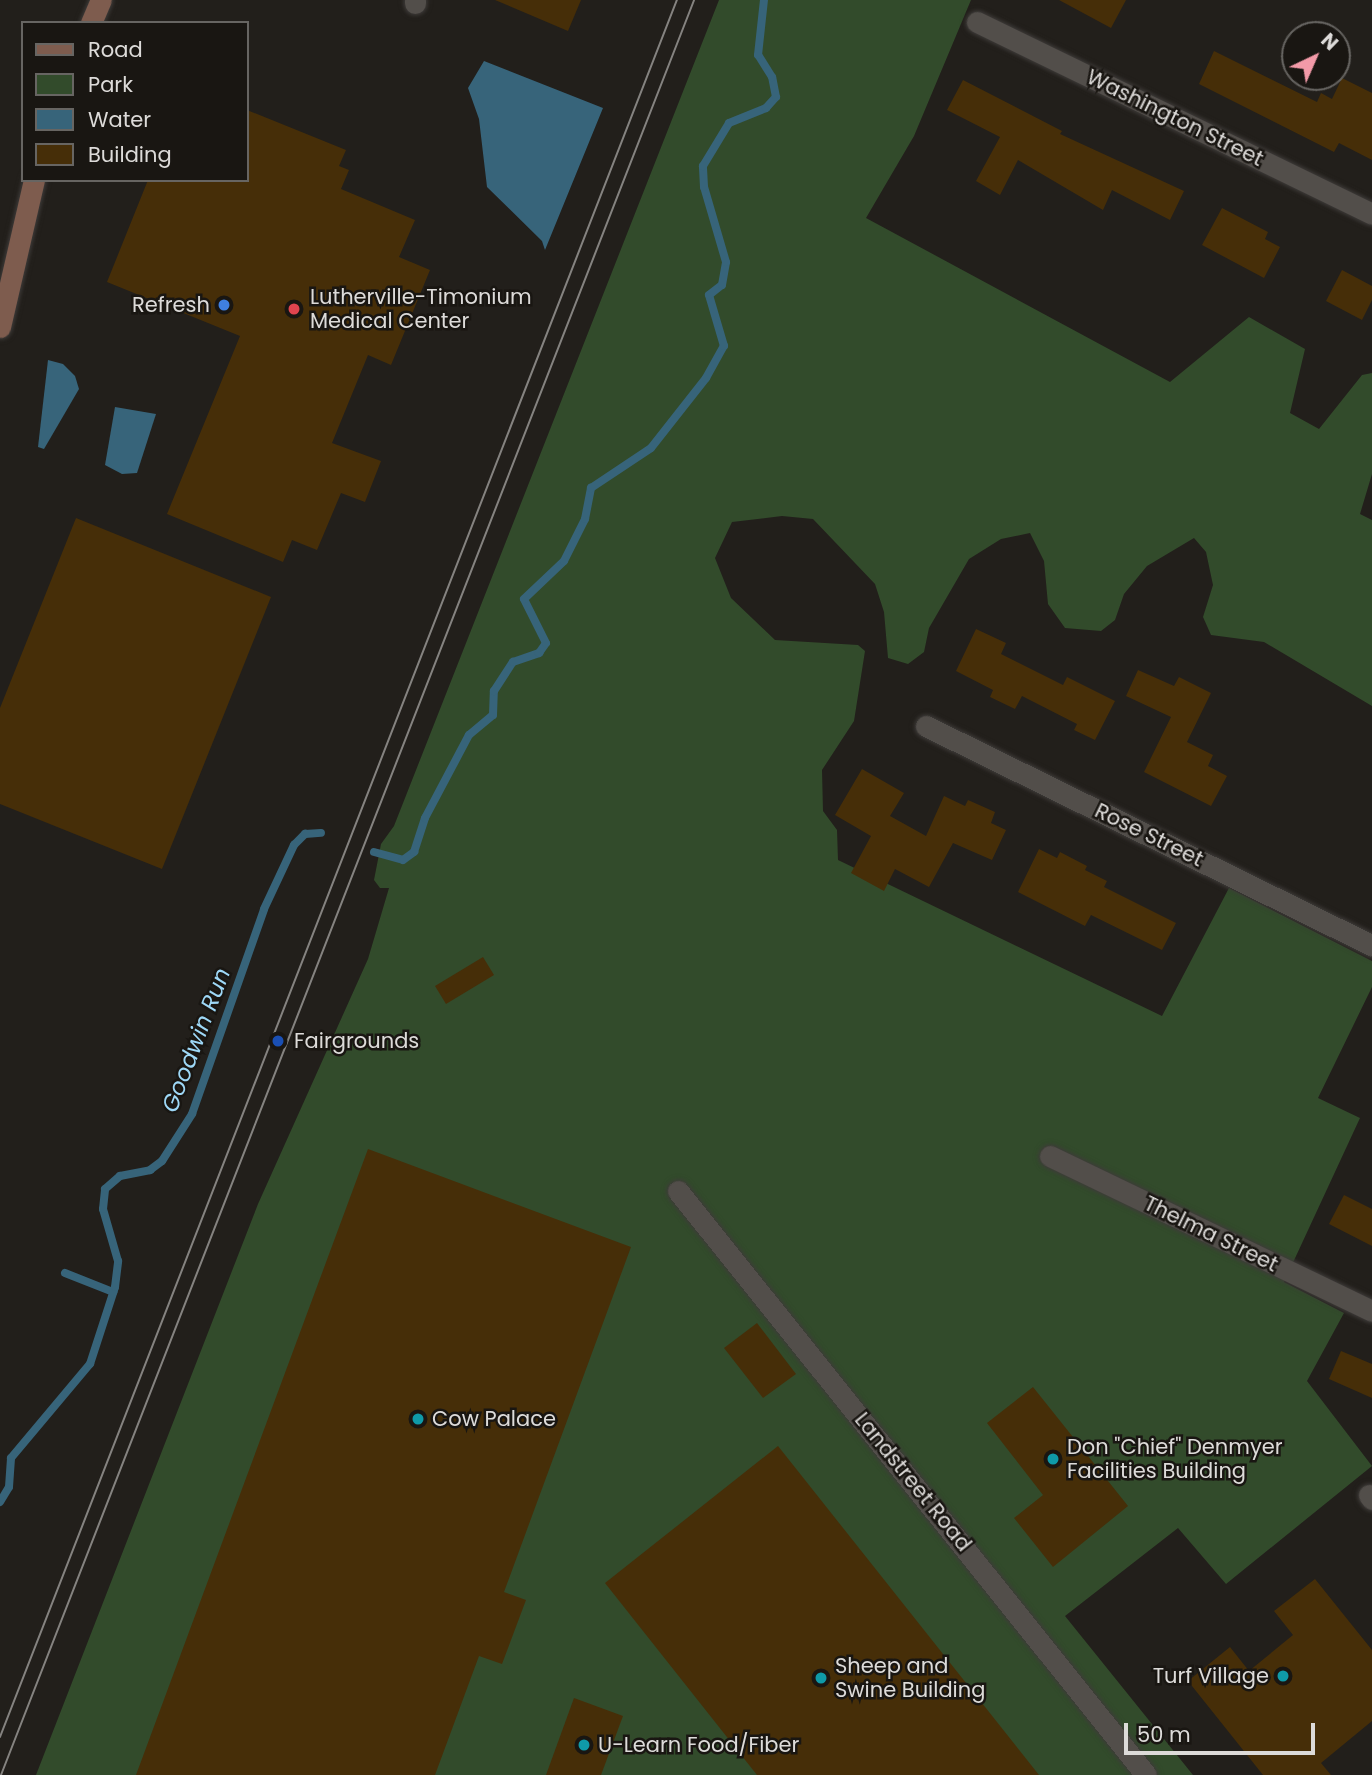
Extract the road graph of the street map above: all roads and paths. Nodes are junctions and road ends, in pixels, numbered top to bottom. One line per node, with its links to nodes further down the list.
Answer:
1 (101, 0): 2 (main road)
2 (92, 21)
3 (977, 22): 5 (street, Washington Street)
4 (34, 182): 6 (main road)
5 (1372, 214)
6 (0, 327)
7 (926, 726): 8 (street, Rose Street)
8 (1372, 945)
9 (1050, 1156): 11 (street, Thelma Street)
10 (678, 1191): 12 (street, Landstreet Road)
11 (1372, 1311)
12 (1146, 1775)

